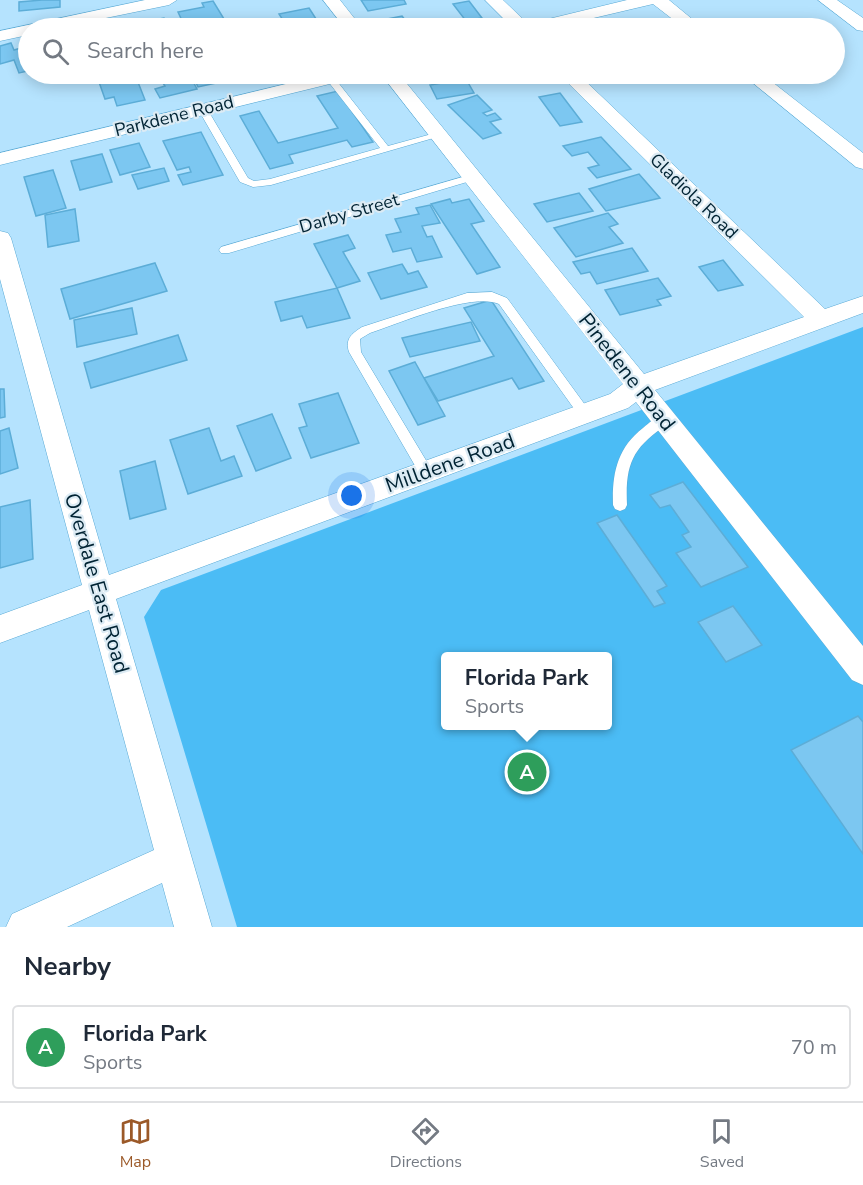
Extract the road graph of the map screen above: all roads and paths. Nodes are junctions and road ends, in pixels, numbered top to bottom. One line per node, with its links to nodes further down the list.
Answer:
1 (169, 0): 7 (street)
2 (331, 0): 8 (street)
3 (493, 0): 9 (street)
4 (648, 0): 10 (street)
5 (658, 0): 11 (street)
6 (826, 0): 12 (street)
7 (82, 18)
8 (346, 18)
9 (512, 18)
10 (573, 18)
11 (681, 18)
12 (863, 26)
13 (18, 32): 14 (street)
14 (0, 36)
15 (306, 84): 20 (street, Parkdene Road)
16 (344, 84): 22 (lane)
17 (398, 84): 21 (street, Pinedene Road)
18 (578, 84): 29 (street, Gladiola Road)
19 (764, 84): 24 (street)
20 (203, 109): 22 (lane); 23 (street, Parkdene Road)
21 (439, 135): 22 (lane); 25 (street, Pinedene Road)
22 (386, 150)
23 (0, 159)
24 (863, 163)
25 (473, 177): 27 (lane, Darby Street); 30 (street, Pinedene Road)
26 (0, 238): 35 (street, Overdale East Road)
27 (225, 250)
28 (863, 304): 29 (street, Milldene Road)
29 (821, 319): 30 (street, Milldene Road)
30 (639, 386): 31 (street, Milldene Road); 32 (street, Pinedene Road)
31 (585, 413): 33 (street, Milldene Road); 33 (lane)
32 (663, 420): 34 (lane); 37 (street, Pinedene Road)
33 (426, 472): 35 (street, Milldene Road)
34 (620, 505)
35 (100, 592): 36 (street, Milldene Road); 38 (street, Overdale East Road)
36 (0, 629)
37 (863, 670)
38 (174, 859): 39 (street); 40 (street, Overdale East Road)
39 (26, 927)
40 (193, 927)

